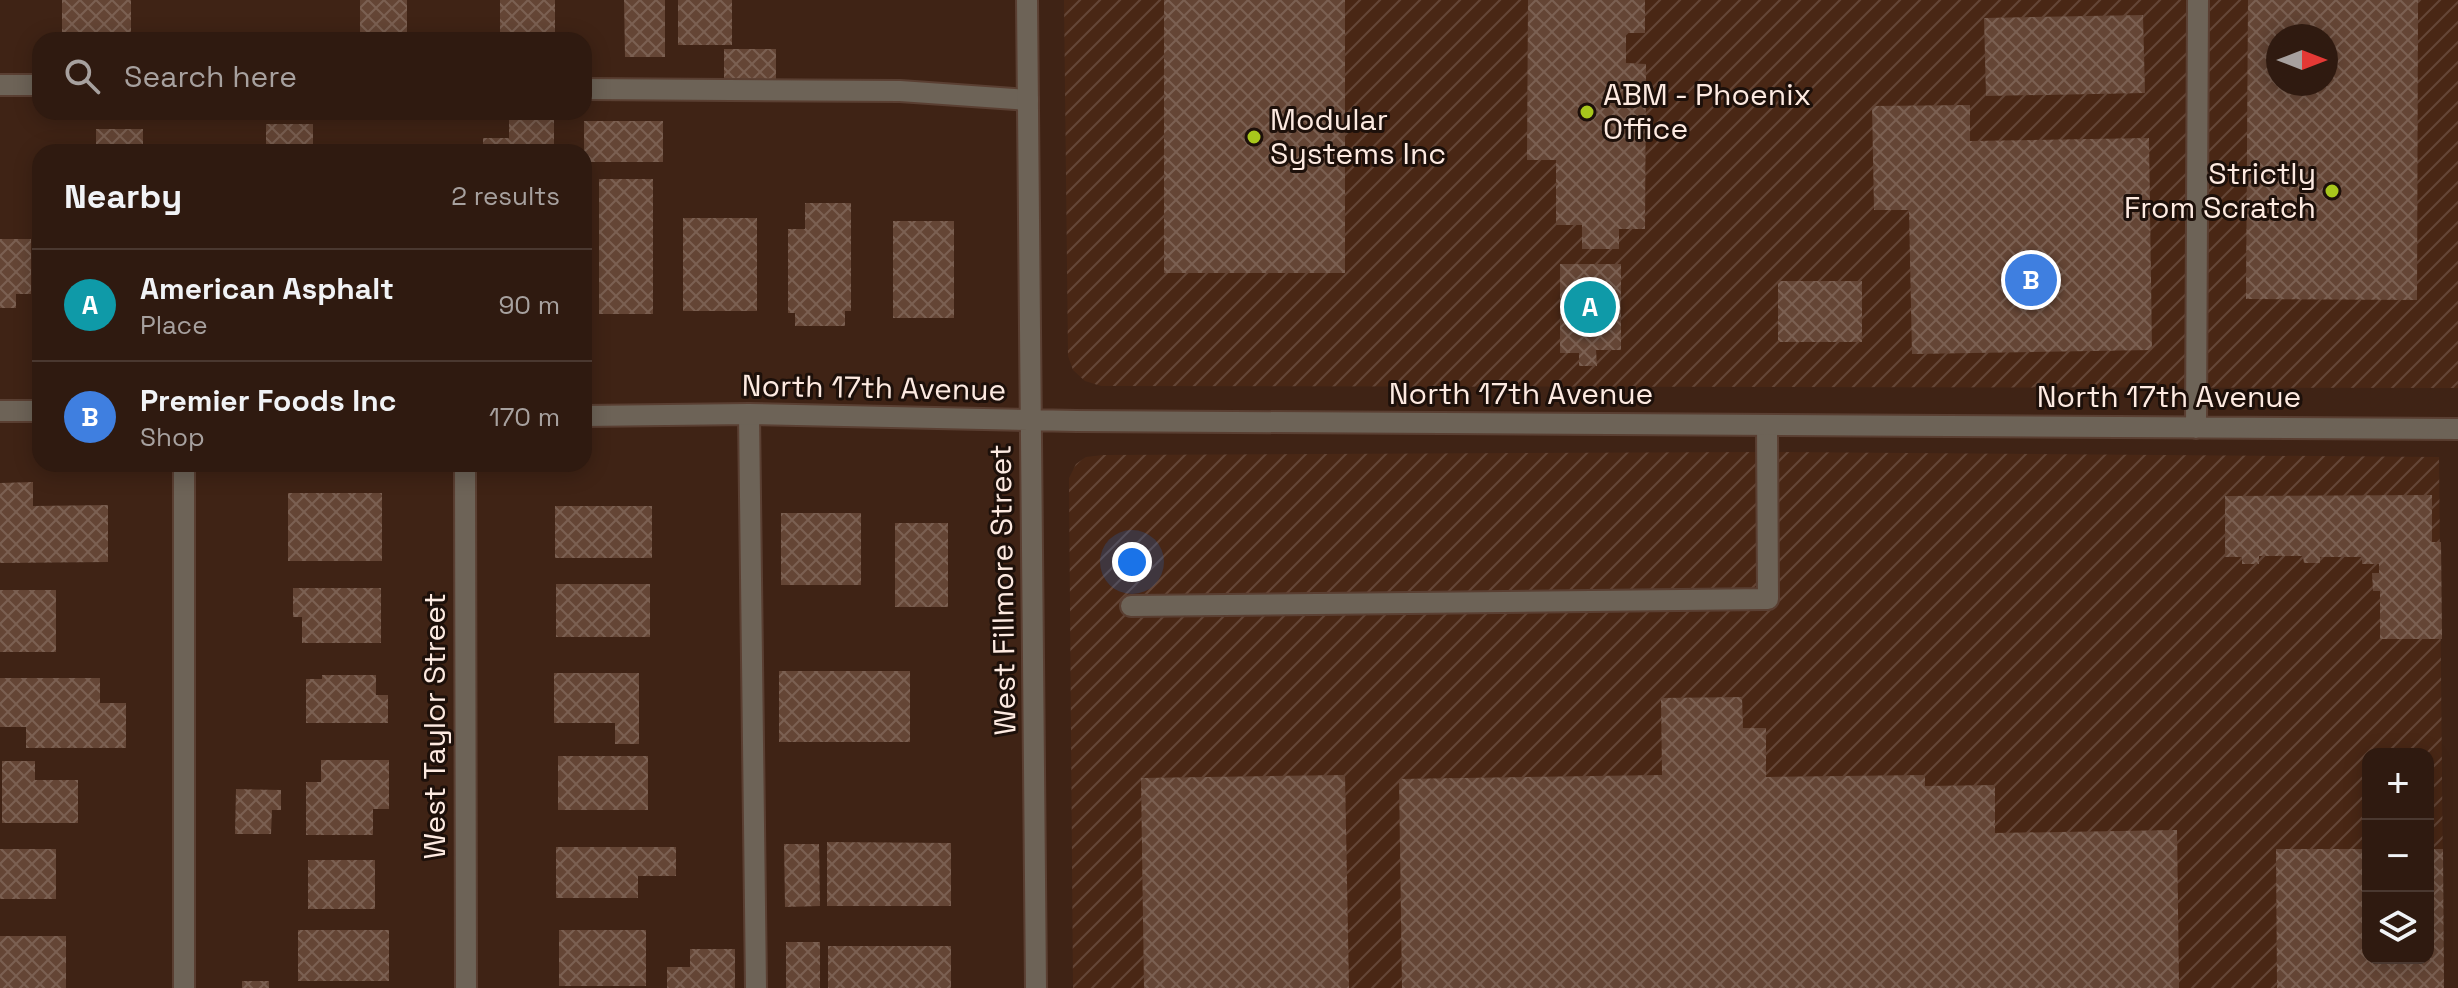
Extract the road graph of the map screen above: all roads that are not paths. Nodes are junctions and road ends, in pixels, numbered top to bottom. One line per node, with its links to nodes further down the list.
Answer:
1 (1027, 0): 6 (street, West Fillmore Street)
2 (2198, 0): 13 (street)
3 (0, 85): 4 (street)
4 (32, 85)
5 (592, 89): 6 (street)
6 (1028, 100): 11 (street, West Fillmore Street)
7 (0, 411): 8 (street)
8 (32, 411)
9 (749, 414): 10 (street, North 17th Avenue); 11 (street, North 17th Avenue); 20 (street)
10 (592, 416)
11 (1031, 421): 12 (street, North 17th Avenue); 21 (street, West Fillmore Street)
12 (1767, 425): 13 (street, North 17th Avenue); 17 (street)
13 (2196, 428): 14 (street, North 17th Avenue)
14 (2458, 429)
15 (184, 472): 18 (street)
16 (465, 472): 19 (street, West Taylor Street)
17 (1131, 606)
18 (184, 988)
19 (466, 988)
20 (756, 988)
21 (1036, 988)

